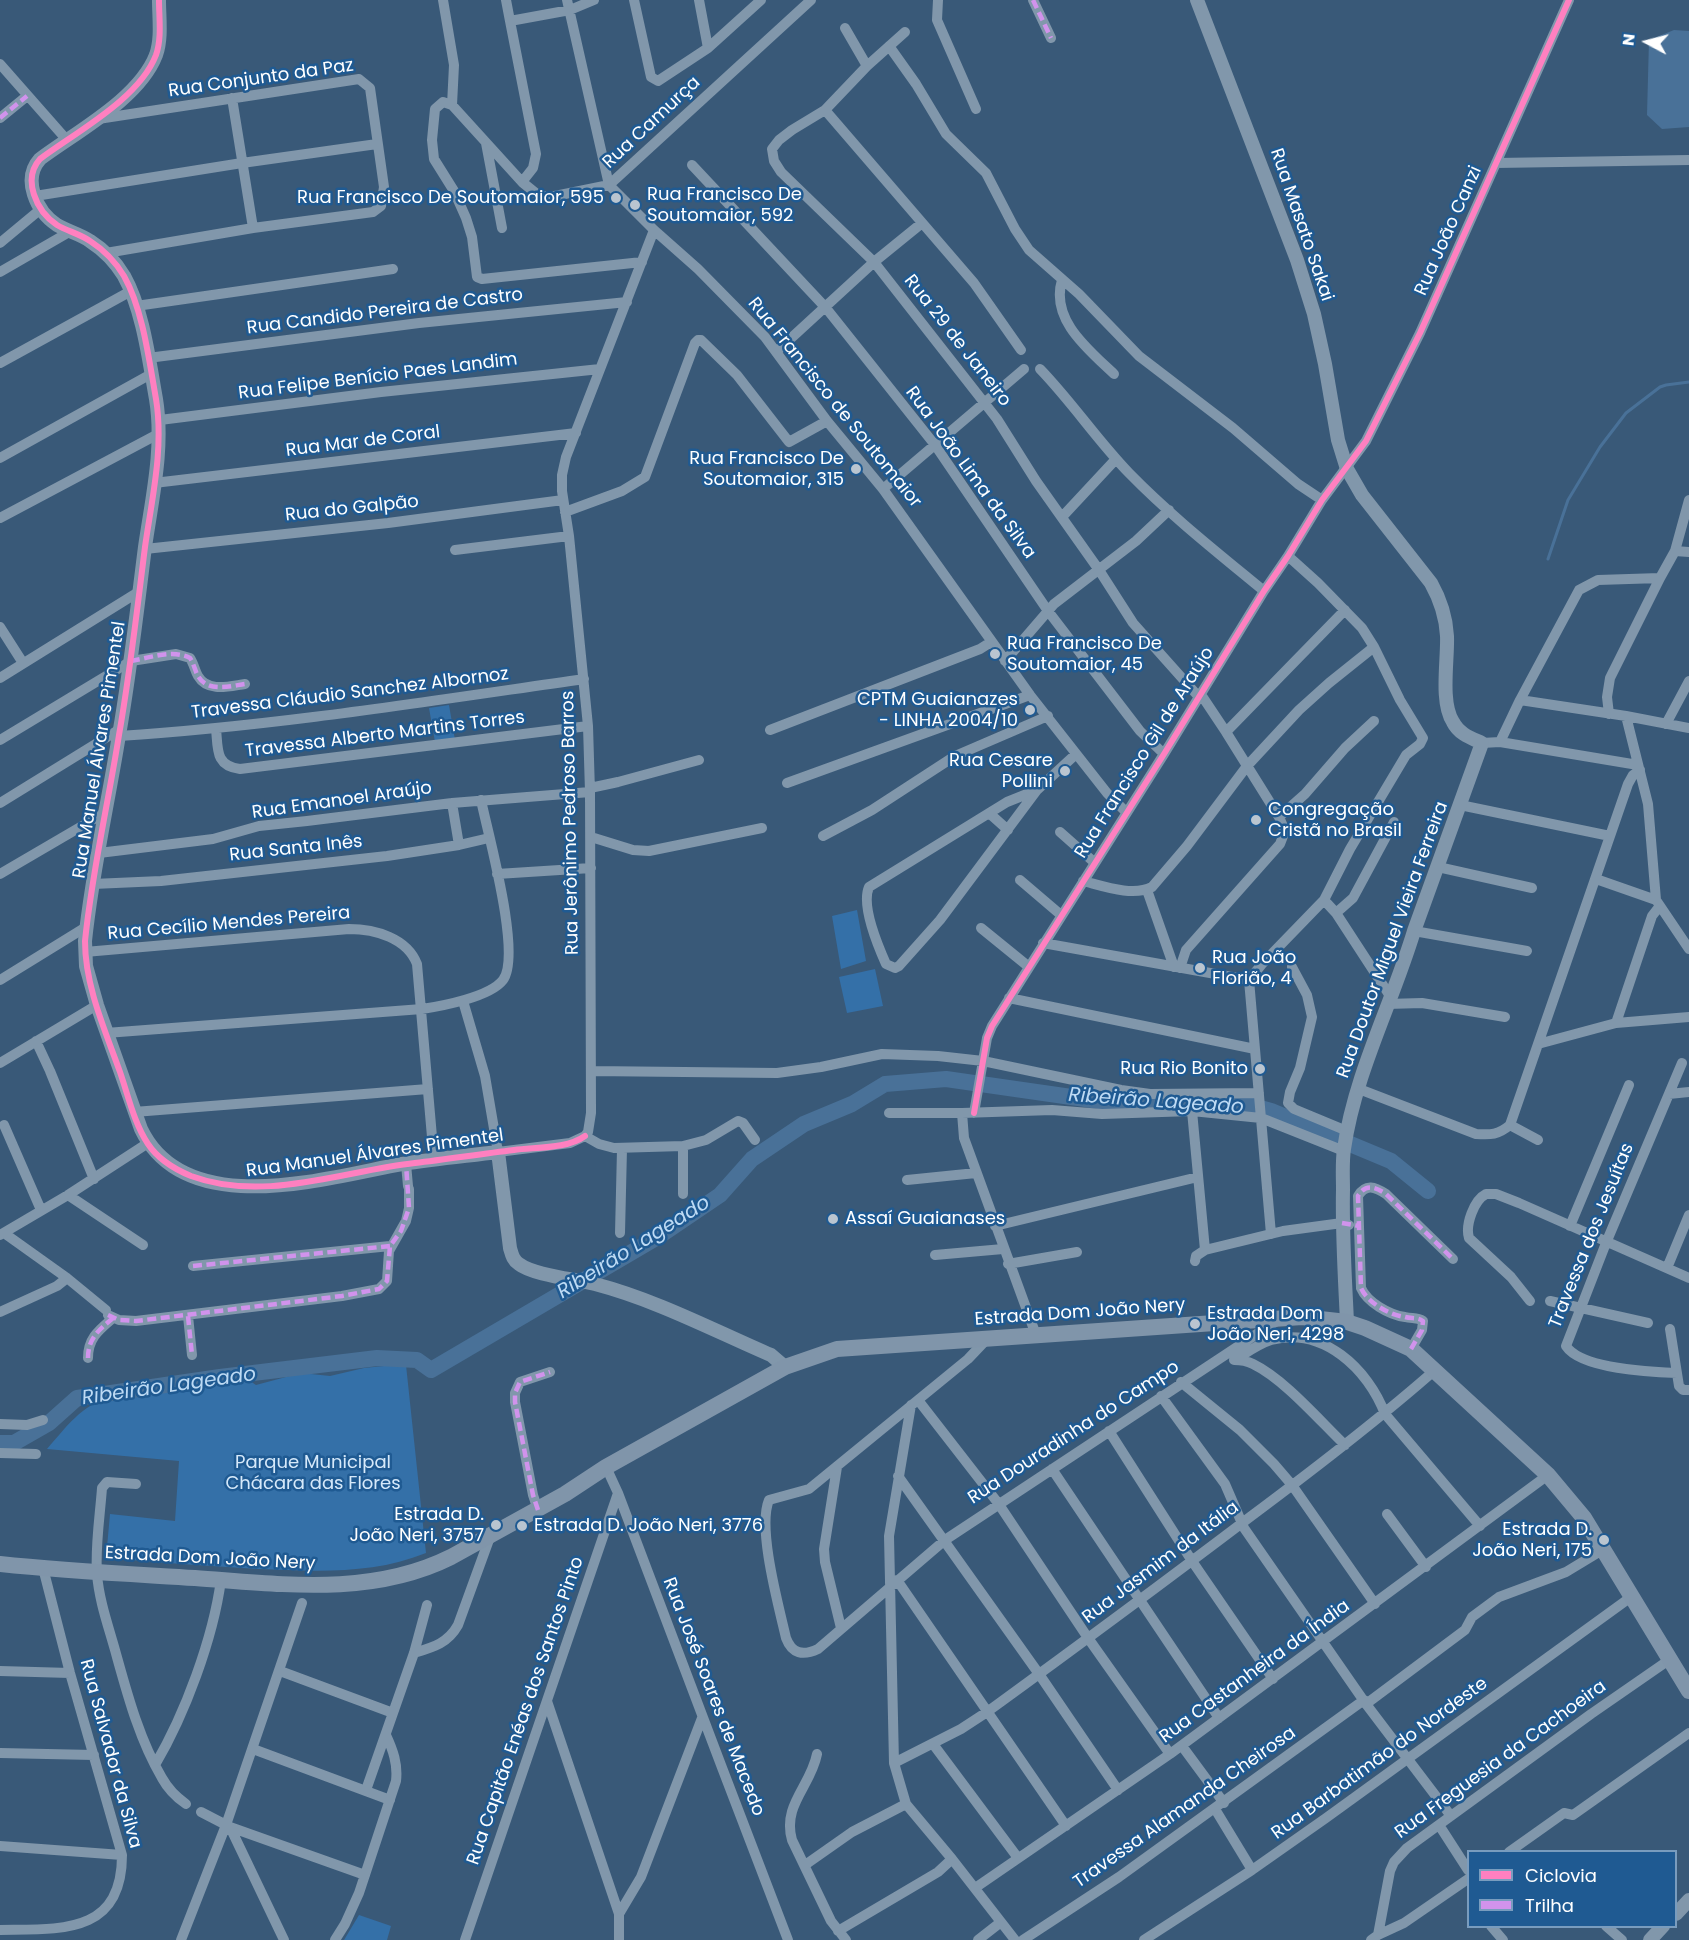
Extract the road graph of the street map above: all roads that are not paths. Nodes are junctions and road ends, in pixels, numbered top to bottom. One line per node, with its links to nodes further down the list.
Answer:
1 (159, 0): 28 (street)
2 (443, 0): 24 (street)
3 (506, 0): 14 (street)
4 (594, 0): 13 (street)
5 (634, 0): 19 (street)
6 (699, 0): 19 (street)
7 (811, 0): 37 (street, Rua Camurça)
8 (938, 0): 26 (street)
9 (1033, 0): 17 (street)
10 (1197, 0): 71 (street, Rua Masato Sakai)
11 (1569, 0): 34 (street, Rua João Canzi)
12 (757, 1): 19 (street)
13 (569, 5): 14 (street); 37 (street)
14 (510, 21): 36 (street)
15 (845, 28): 21 (street)
16 (905, 33): 18 (street)
17 (1051, 38)
18 (889, 46): 21 (street); 50 (street)
19 (708, 48)
20 (0, 64): 22 (street)
21 (867, 66): 25 (street)
22 (27, 96): 27 (street); 29 (street)
23 (232, 98): 28 (street, Rua Conjunto da Paz); 31 (street, Rua Conjunto da Paz); 33 (street)
24 (450, 104): 30 (street, Rua Camurça); 46 (street)
25 (825, 110): 39 (street); 47 (street, Rua 29 de Janeiro)
26 (975, 110)
27 (0, 118)
28 (98, 119): 29 (street)
29 (66, 139): 38 (street)
30 (486, 142): 36 (street, Rua Camurça); 41 (street)
31 (377, 144): 33 (street); 40 (street, Rua Conjunto da Paz)
32 (1689, 160): 34 (street)
33 (242, 163): 38 (street); 40 (street)
34 (1496, 163): 71 (street, Rua João Canzi)
35 (692, 165): 54 (street, Rua João Lima da Silva)
36 (522, 182): 37 (street, Rua Camurça)
37 (609, 185): 42 (street, Rua Francisco de Soutomaior)
38 (38, 202): 43 (street, Rua Manuel Álvares Pimentel); 44 (street)
39 (922, 223): 47 (street); 55 (street)
40 (253, 228): 45 (street)
41 (502, 228)
42 (654, 230): 46 (street, Rua Jerônimo Pedroso Barros); 56 (street, Rua Francisco de Soutomaior)
43 (71, 231): 45 (street, Rua Manuel Álvares Pimentel); 49 (street)
44 (0, 243)
45 (106, 253): 51 (street, Rua Manuel Álvares Pimentel)
46 (642, 262): 52 (street, Rua Jerônimo Pedroso Barros)
47 (874, 262): 54 (street); 64 (street, Rua 29 de Janeiro)
48 (393, 269): 53 (street)
49 (0, 272)
50 (1062, 280): 63 (street); 75 (street)
51 (131, 291): 53 (street, Rua Manuel Álvares Pimentel); 58 (street)
52 (627, 302): 57 (street, Rua Candido Pereira de Castro); 59 (street, Rua Jerônimo Pedroso Barros)
53 (136, 306): 57 (street, Rua Manuel Álvares Pimentel)
54 (826, 308): 56 (street); 68 (street, Rua João Lima da Silva)
55 (1021, 350)
56 (776, 352): 65 (street, Rua Francisco de Soutomaior)
57 (148, 358): 62 (street, Rua Manuel Álvares Pimentel)
58 (0, 363)
59 (600, 369): 66 (street, Rua Felipe Benício Paes Landim); 67 (street, Rua Jerônimo Pedroso Barros)
60 (1024, 369): 64 (street)
61 (1040, 369): 70 (street)
62 (151, 374): 66 (street, Rua Manuel Álvares Pimentel); 69 (street)
63 (1114, 374)
64 (984, 402): 68 (street); 79 (street, Rua 29 de Janeiro)
65 (827, 421): 73 (street, Rua Francisco de Soutomaior); 78 (street)
66 (160, 427): 72 (street, Rua Manuel Álvares Pimentel); 80 (street)
67 (576, 433): 72 (street, Rua Mar de Coral); 74 (street, Rua Jerônimo Pedroso Barros)
68 (935, 445): 73 (street); 92 (street, Rua João Lima da Silva)
69 (0, 458)
70 (1116, 459): 77 (street); 79 (street)
71 (1347, 469): 75 (street, Rua Francisco Gil de Araújo); 118 (street, Rua Masato Sakai)
72 (154, 483): 82 (street, Rua Manuel Álvares Pimentel)
73 (883, 489): 94 (street, Rua Francisco de Soutomaior)
74 (563, 500): 78 (street, Rua Jerônimo Pedroso Barros); 82 (street, Rua do Galpão)
75 (1322, 500): 86 (street, Rua Francisco Gil de Araújo)
76 (1689, 500): 84 (street)
77 (1169, 510): 87 (street); 90 (street)
78 (565, 512): 81 (street, Rua Jerônimo Pedroso Barros)
79 (1062, 517): 87 (street, Rua 29 de Janeiro)
80 (0, 518)
81 (569, 536): 83 (street); 100 (street, Rua Jerônimo Pedroso Barros)
82 (145, 549): 89 (street, Rua Manuel Álvares Pimentel)
83 (455, 550)
84 (1675, 552): 85 (street); 88 (street)
85 (1689, 552)
86 (1288, 556): 90 (street, Rua Francisco Gil de Araújo); 91 (street)
87 (1099, 570): 92 (street); 103 (street, Rua 29 de Janeiro)
88 (1660, 578): 105 (street); 106 (street)
89 (140, 591): 96 (street, Rua Manuel Álvares Pimentel); 98 (street)
90 (1264, 591): 103 (street, Rua Francisco Gil de Araújo)
91 (1345, 610): 95 (street); 115 (street)
92 (1048, 611): 97 (street); 121 (street, Rua João Lima da Silva)
93 (0, 627): 98 (street)
94 (992, 642): 97 (street, Rua Francisco de Soutomaior); 114 (street)
95 (1374, 648): 123 (street); 157 (street)
96 (131, 661): 102 (street); 116 (street, Rua Manuel Álvares Pimentel); 117 (street)
97 (1005, 661): 104 (street, Rua Francisco de Soutomaior)
98 (23, 663): 99 (street)
99 (0, 678)
100 (584, 679): 111 (street, Rua Jerônimo Pedroso Barros); 112 (street, Travessa Cláudio Sanchez Albornoz)
101 (1689, 681): 110 (street)
102 (245, 684)
103 (1199, 694): 115 (street, Rua 29 de Janeiro); 121 (street, Rua Francisco Gil de Araújo)
104 (1030, 695): 107 (street, Rua Francisco de Soutomaior); 125 (street)
105 (1520, 700): 106 (street); 119 (street)
106 (1609, 714): 108 (street)
107 (1048, 716): 120 (street, Rua Francisco de Soutomaior); 140 (street)
108 (1626, 716): 110 (street); 124 (street)
109 (1374, 722): 135 (street)
110 (1666, 724): 113 (street)
111 (588, 726): 112 (street, Travessa Alberto Martins Torres); 126 (street, Rua Jerônimo Pedroso Barros)
112 (216, 728): 116 (street, Travessa Cláudio Sanchez Albornoz)
113 (1689, 728)
114 (770, 730)
115 (1226, 732): 123 (street, Rua 29 de Janeiro)
116 (120, 733): 129 (street); 132 (street, Rua Manuel Álvares Pimentel)
117 (0, 740)
118 (1482, 742): 119 (street); 131 (street, Rua Doutor Miguel Vieira Ferreira)
119 (1500, 742): 124 (street)
120 (1076, 754): 127 (street); 133 (street, Rua Francisco de Soutomaior)
121 (1164, 754): 133 (street, Rua Francisco Gil de Araújo)
122 (699, 760): 126 (street, Rua Emanoel Araújo)
123 (1247, 766): 135 (street, Rua 29 de Janeiro); 156 (street)
124 (1639, 767): 141 (street); 158 (street)
125 (787, 783)
126 (590, 790): 128 (street, Rua Emanoel Araújo); 142 (street, Rua Jerônimo Pedroso Barros)
127 (1037, 790): 134 (street); 138 (street)
128 (481, 800): 130 (street, Rua Emanoel Araújo); 143 (street)
129 (0, 803)
130 (452, 803): 144 (street); 145 (street, Rua Emanoel Araújo)
131 (1460, 805): 141 (street); 148 (street, Rua Doutor Miguel Vieira Ferreira)
132 (106, 812): 145 (street, Rua Manuel Álvares Pimentel); 149 (street)
133 (1126, 812): 146 (street, Rua Francisco Gil de Araújo)
134 (989, 813): 138 (street); 138 (street)
135 (1279, 817): 170 (street)
136 (1394, 822): 159 (street)
137 (762, 828): 142 (street)
138 (1008, 830)
139 (1060, 832): 146 (street)
140 (823, 836)
141 (1610, 836): 151 (street)
142 (591, 837): 147 (street, Rua Jerônimo Pedroso Barros)
143 (489, 838): 144 (street, Rua Santa Inês); 150 (street)
144 (459, 845): 154 (street, Rua Santa Inês)
145 (99, 853): 154 (street, Rua Manuel Álvares Pimentel)
146 (1095, 863): 153 (street, Rua Francisco Gil de Araújo)
147 (591, 867): 150 (street); 188 (street, Rua Jerônimo Pedroso Barros)
148 (1437, 867): 155 (street); 163 (street, Rua Doutor Miguel Vieira Ferreira)
149 (0, 874)
150 (497, 874): 175 (street)
151 (1596, 879): 158 (street); 183 (street)
152 (1020, 880): 160 (street)
153 (1083, 881): 156 (street); 160 (street, Rua Francisco Gil de Araújo)
154 (93, 884): 161 (street, Rua Manuel Álvares Pimentel)
155 (1532, 888)
156 (1147, 890): 170 (street)
157 (1325, 897): 159 (street); 172 (street)
158 (1657, 903): 165 (street); 180 (street)
159 (1336, 913): 174 (street)
160 (1061, 915): 164 (street, Rua Francisco Gil de Araújo)
161 (86, 927): 167 (street, Rua Manuel Álvares Pimentel); 171 (street)
162 (981, 928): 168 (street)
163 (1414, 932): 166 (street); 174 (street, Rua Doutor Miguel Vieira Ferreira)
164 (1043, 943): 168 (street, Rua Francisco Gil de Araújo); 170 (street)
165 (1689, 949)
166 (1527, 951)
167 (85, 952): 176 (street, Rua Manuel Álvares Pimentel); 177 (street, Rua Cecílio Mendes Pereira)
168 (1029, 967): 173 (street, Rua Francisco Gil de Araújo)
169 (1292, 967): 203 (street)
170 (1177, 968): 172 (street)
171 (0, 980)
172 (1249, 980): 184 (street)
173 (1009, 998): 184 (street); 185 (street, Rua Francisco Gil de Araújo)
174 (1388, 1000): 178 (street); 191 (street, Rua Doutor Miguel Vieira Ferreira)
175 (463, 1001): 177 (street); 211 (street)
176 (97, 1005): 181 (street, Rua Manuel Álvares Pimentel); 182 (street)
177 (422, 1009): 181 (street); 190 (street, Rua Cecílio Mendes Pereira)
178 (1505, 1017)
179 (1689, 1017): 180 (street)
180 (1616, 1023): 183 (street)
181 (106, 1032): 196 (street, Rua Manuel Álvares Pimentel)
182 (36, 1041): 186 (street); 216 (street)
183 (1538, 1044): 202 (street)
184 (1255, 1049): 194 (street)
185 (983, 1061): 188 (street); 194 (street); 199 (street, Rua Francisco Gil de Araújo)
186 (0, 1063)
187 (1682, 1063): 193 (street, Travessa dos Jesuítas)
188 (591, 1071): 204 (street, Rua Jerônimo Pedroso Barros)
189 (1629, 1085): 225 (street)
190 (428, 1089): 196 (street); 212 (street, Rua Cecílio Mendes Pereira)
191 (1359, 1089): 202 (street); 203 (street, Rua Doutor Miguel Vieira Ferreira)
192 (1689, 1092): 193 (street)
193 (1669, 1094): 229 (street, Travessa dos Jesuítas)
194 (1259, 1095): 200 (street)
195 (1192, 1111): 199 (street); 200 (street); 215 (street)
196 (134, 1112): 207 (street, Rua Manuel Álvares Pimentel)
197 (889, 1113): 198 (street)
198 (962, 1113): 199 (street); 214 (street)
199 (974, 1113)
200 (1261, 1114): 210 (street); 228 (street)
201 (4, 1125): 220 (street)
202 (1510, 1125): 206 (street)
203 (1347, 1131): 210 (street, Rua Doutor Miguel Vieira Ferreira)
204 (585, 1136): 209 (street); 211 (street, Rua Manuel Álvares Pimentel)
205 (755, 1140): 208 (street)
206 (1538, 1140)
207 (148, 1143): 213 (street, Rua Manuel Álvares Pimentel); 216 (street)
208 (683, 1146): 209 (street); 218 (street)
209 (622, 1149): 226 (street)
210 (1344, 1151): 222 (street, Rua Doutor Miguel Vieira Ferreira)
211 (498, 1152): 212 (street, Rua Manuel Álvares Pimentel); 260 (street)
212 (434, 1160): 213 (street, Rua Manuel Álvares Pimentel)
213 (406, 1164): 231 (street)
214 (976, 1173): 217 (street); 223 (street)
215 (1198, 1177): 223 (street); 233 (street)
216 (94, 1179): 219 (street)
217 (907, 1180)
218 (682, 1194)
219 (68, 1195): 220 (street); 230 (street)
220 (41, 1210): 227 (street)
221 (1689, 1215): 240 (street)
222 (1342, 1223): 224 (street); 228 (street); 250 (street, Rua Doutor Miguel Vieira Ferreira)
223 (995, 1226): 232 (street)
224 (1359, 1226): 236 (street); 255 (street)
225 (1570, 1226): 229 (street); 243 (street)
226 (620, 1233)
227 (2, 1234): 241 (street)
228 (1271, 1234): 233 (street)
229 (1606, 1243): 240 (street); 245 (street, Travessa dos Jesuítas)
230 (143, 1245)
231 (390, 1246): 239 (street); 248 (street)
232 (1003, 1249): 235 (street); 238 (street)
233 (1205, 1250): 237 (street)
234 (1077, 1252): 238 (street)
235 (935, 1255)
236 (1453, 1259)
237 (1196, 1261)
238 (1008, 1264): 253 (street)
239 (193, 1266)
240 (1667, 1268): 242 (street)
241 (67, 1278): 246 (street); 247 (street)
242 (1689, 1278)
243 (1530, 1300)
244 (1550, 1301): 245 (street)
245 (1580, 1308): 251 (street); 263 (street, Travessa dos Jesuítas)
246 (0, 1312)
247 (109, 1314): 248 (street); 257 (street)
248 (188, 1316): 256 (street)
249 (1283, 1317): 250 (main road, Estrada Dom João Nery); 253 (main road, Estrada Dom João Nery); 259 (street, Rua Douradinha do Campo)
250 (1347, 1322): 255 (main road, Estrada Dom João Nery)
251 (1648, 1323)
252 (1670, 1329): 263 (street)
253 (1035, 1335): 254 (main road, Estrada Dom João Nery)
254 (987, 1339): 260 (main road, Estrada Dom João Nery); 267 (street)
255 (1411, 1349): 261 (main road, Estrada Dom João Nery)
256 (192, 1355)
257 (88, 1358)
258 (1234, 1360): 259 (street); 268 (street); 272 (street)
259 (1210, 1364): 264 (street, Rua Douradinha do Campo)
260 (785, 1367): 275 (main road, Estrada Dom João Nery)
261 (1435, 1370): 268 (street, Rua Jasmim da Itália); 278 (main road, Estrada Dom João Nery)
262 (549, 1371): 284 (street)
263 (1677, 1373): 265 (street)
264 (1181, 1382): 266 (street, Rua Douradinha do Campo); 281 (street)
265 (1686, 1390)
266 (1161, 1396): 271 (street, Rua Douradinha do Campo); 286 (street)
267 (915, 1403): 276 (street); 279 (street); 283 (street)
268 (1385, 1414): 272 (street, Rua Jasmim da Itália); 287 (street)
269 (43, 1420): 270 (street)
270 (0, 1424)
271 (1108, 1431): 277 (street, Rua Douradinha do Campo); 292 (street)
272 (1345, 1445): 281 (street, Rua Jasmim da Itália)
273 (0, 1453): 274 (street)
274 (36, 1454)
275 (606, 1467): 282 (street, Rua José Soares de Macedo); 284 (main road, Estrada Dom João Nery)
276 (837, 1467): 306 (street); 306 (street, Rua Douradinha do Campo)
277 (1052, 1469): 283 (street, Rua Douradinha do Campo); 302 (street)
278 (1548, 1475): 287 (street, Rua Castanheira da Índia); 291 (main road, Estrada Dom João Nery)
279 (898, 1476): 289 (street); 300 (street)
280 (136, 1484): 297 (street)
281 (1292, 1485): 286 (street, Rua Jasmim da Itália); 304 (street)
282 (618, 1493): 317 (street, Rua Capitão Enéas dos Santos Pinto); 321 (street, Rua José Soares de Macedo)
283 (998, 1503): 289 (street, Rua Douradinha do Campo); 307 (street)
284 (536, 1506): 288 (main road, Estrada Dom João Nery); 296 (main road, Estrada Dom João Nery)
285 (1387, 1514): 294 (street)
286 (1242, 1524): 292 (street, Rua Jasmim da Itália); 308 (street)
287 (1480, 1526): 294 (street, Rua Castanheira da Índia)
288 (490, 1537): 290 (main road, Estrada Dom João Nery); 298 (street)
289 (945, 1540): 300 (street, Rua Douradinha do Campo); 314 (street)
290 (468, 1548): 296 (main road, Estrada Dom João Nery); 298 (street)
291 (1604, 1549): 301 (main road, Estrada Dom João Nery); 318 (street, Travessa Alamanda Cheirosa)
292 (1192, 1561): 302 (street, Rua Jasmim da Itália); 315 (street)
293 (0, 1564): 295 (main road, Estrada Dom João Nery)
294 (1426, 1567): 304 (street, Rua Castanheira da Índia)
295 (43, 1568): 297 (main road, Estrada Dom João Nery); 313 (street, Rua Salvador da Silva)
296 (416, 1570): 299 (main road, Estrada Dom João Nery)
297 (97, 1572): 299 (main road, Estrada Dom João Nery); 334 (street)
298 (476, 1572): 309 (street)
299 (221, 1580): 334 (street)
300 (893, 1583): 306 (street, Rua Douradinha do Campo); 319 (street); 333 (street)
301 (1631, 1597): 310 (main road, Estrada Dom João Nery); 332 (street, Rua Barbatimão do Nordeste)
302 (1140, 1600): 307 (street, Rua Jasmim da Itália); 322 (street)
303 (302, 1603): 312 (street)
304 (1375, 1604): 308 (street, Rua Castanheira da Índia)
305 (427, 1605): 309 (street)
306 (841, 1628)
307 (1089, 1638): 314 (street, Rua Jasmim da Itália); 330 (street)
308 (1324, 1642): 315 (street, Rua Castanheira da Índia); 318 (street)
309 (414, 1653): 320 (street)
310 (1669, 1660): 316 (main road, Estrada Dom João Nery); 342 (street, Rua Freguesia da Cachoeira)
311 (0, 1671): 313 (street)
312 (280, 1671): 320 (street); 327 (street)
313 (70, 1673): 331 (street, Rua Salvador da Silva)
314 (1040, 1674): 319 (street, Rua Jasmim da Itália); 336 (street)
315 (1273, 1679): 322 (street, Rua Castanheira da Índia)
316 (1689, 1691)
317 (547, 1701): 359 (street); 371 (street, Rua Capitão Enéas dos Santos Pinto)
318 (1365, 1702): 332 (street); 340 (street, Travessa Alamanda Cheirosa)
319 (987, 1712): 325 (street, Rua Jasmim da Itália); 345 (street)
320 (393, 1713): 324 (street)
321 (702, 1718): 359 (street); 372 (street, Rua José Soares de Macedo)
322 (1219, 1718): 326 (street, Rua Castanheira da Índia)
323 (1689, 1733): 347 (street)
324 (386, 1735): 335 (street); 337 (street)
325 (933, 1744): 333 (street, Rua Jasmim da Itália); 349 (street)
326 (1182, 1746): 330 (street, Rua Castanheira da Índia); 340 (street)
327 (253, 1749): 335 (street); 344 (street)
328 (0, 1753): 331 (street)
329 (817, 1754): 351 (street)
330 (1170, 1754): 336 (street, Rua Castanheira da Índia)
331 (94, 1755): 348 (street, Rua Salvador da Silva)
332 (1408, 1760): 342 (street); 353 (street, Rua Barbatimão do Nordeste)
333 (894, 1763): 339 (street)
334 (155, 1764): 338 (street)
335 (366, 1790): 337 (street)
336 (1118, 1790): 345 (street, Rua Castanheira da Índia)
337 (390, 1800): 354 (street)
338 (186, 1804)
339 (906, 1804): 350 (street); 351 (street)
340 (1219, 1806): 353 (street); 376 (street, Travessa Alamanda Cheirosa)
341 (201, 1812): 344 (street)
342 (1451, 1816): 343 (street, Rua Freguesia da Cachoeira)
343 (1439, 1825): 352 (street); 367 (street, Rua Freguesia da Cachoeira)
344 (228, 1826): 354 (street); 368 (street); 369 (street)
345 (1066, 1826): 349 (street, Rua Castanheira da Índia)
346 (0, 1846): 348 (street)
347 (1510, 1850)
348 (122, 1855): 364 (street, Rua Salvador da Silva)
349 (1017, 1858): 356 (street, Rua Castanheira da Índia)
350 (952, 1859): 356 (street); 365 (street)
351 (805, 1865): 365 (street)
352 (1467, 1868)
353 (1252, 1870): 377 (street, Rua Barbatimão do Nordeste)
354 (364, 1875): 370 (street)
355 (1467, 1880): 367 (street)
356 (975, 1888): 360 (street)
357 (1689, 1900): 358 (street)
358 (1677, 1913)
359 (619, 1914): 366 (street)
360 (1001, 1923): 374 (street); 375 (street)
361 (1493, 1928): 378 (street)
362 (1608, 1928): 379 (street)
363 (1661, 1928): 380 (street)
364 (0, 1930)
365 (838, 1931): 373 (street)
366 (620, 1936)
367 (1381, 1937)
368 (183, 1939)
369 (284, 1940)
370 (335, 1940)
371 (465, 1940)
372 (788, 1940)
373 (846, 1940)
374 (978, 1940)
375 (1015, 1940)
376 (1023, 1940)
377 (1144, 1940)
378 (1503, 1940)
379 (1622, 1940)
380 (1650, 1940)

